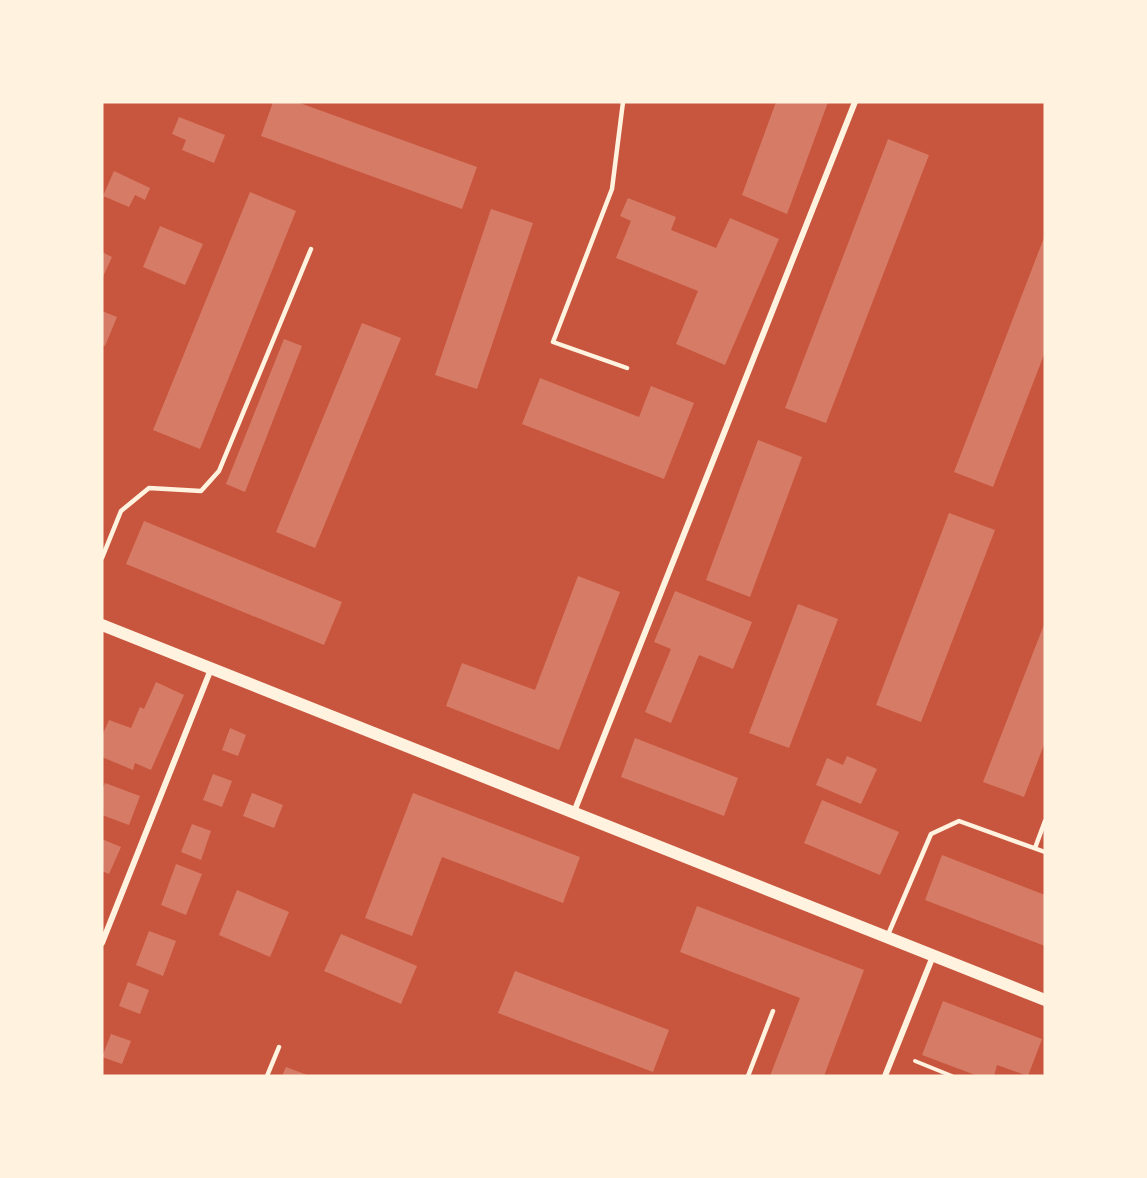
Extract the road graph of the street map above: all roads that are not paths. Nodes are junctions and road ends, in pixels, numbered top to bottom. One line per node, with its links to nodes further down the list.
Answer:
1 (623, 102): 4 (lane)
2 (855, 102): 8 (street)
3 (311, 249): 5 (lane)
4 (627, 369)
5 (102, 558)
6 (102, 625): 7 (main road)
7 (211, 668): 8 (main road); 13 (street)
8 (574, 813): 12 (main road)
9 (1045, 820): 10 (lane)
10 (1035, 848): 11 (lane); 12 (lane)
11 (1045, 852)
12 (887, 938): 14 (main road)
13 (102, 943)
14 (933, 956): 15 (main road); 20 (street)
15 (1045, 1000)
16 (772, 1011): 19 (lane)
17 (279, 1047): 18 (lane)
18 (267, 1076)
19 (748, 1076)
20 (885, 1076)

